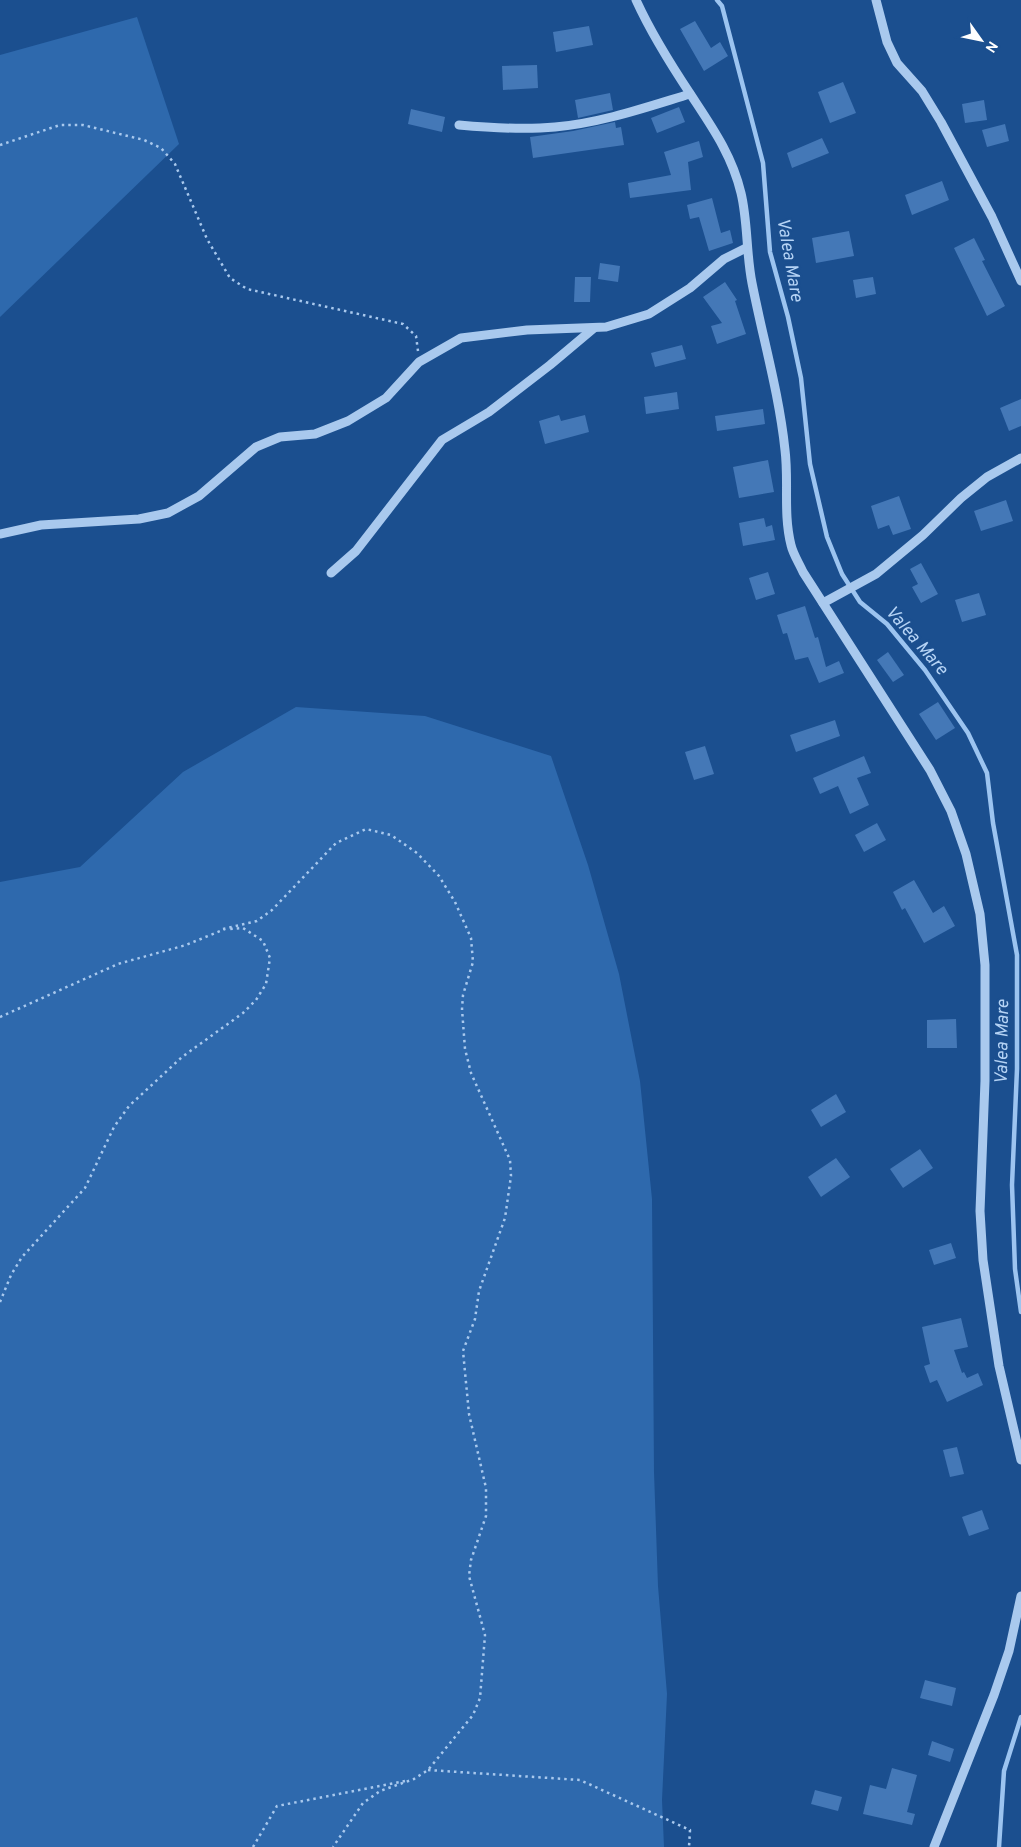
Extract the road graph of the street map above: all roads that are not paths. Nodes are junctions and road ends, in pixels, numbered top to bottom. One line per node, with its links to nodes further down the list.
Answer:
1 (636, 0): 3 (street)
2 (876, 0): 6 (street)
3 (690, 94): 4 (street); 5 (street)
4 (459, 126)
5 (746, 248): 7 (street); 11 (street)
6 (1021, 281)
7 (594, 328): 9 (street); 10 (street)
8 (1021, 458): 11 (street)
9 (0, 534)
10 (331, 573)
11 (823, 603): 12 (street)
12 (1021, 1460)
13 (1021, 1596): 14 (street)
14 (934, 1847)

